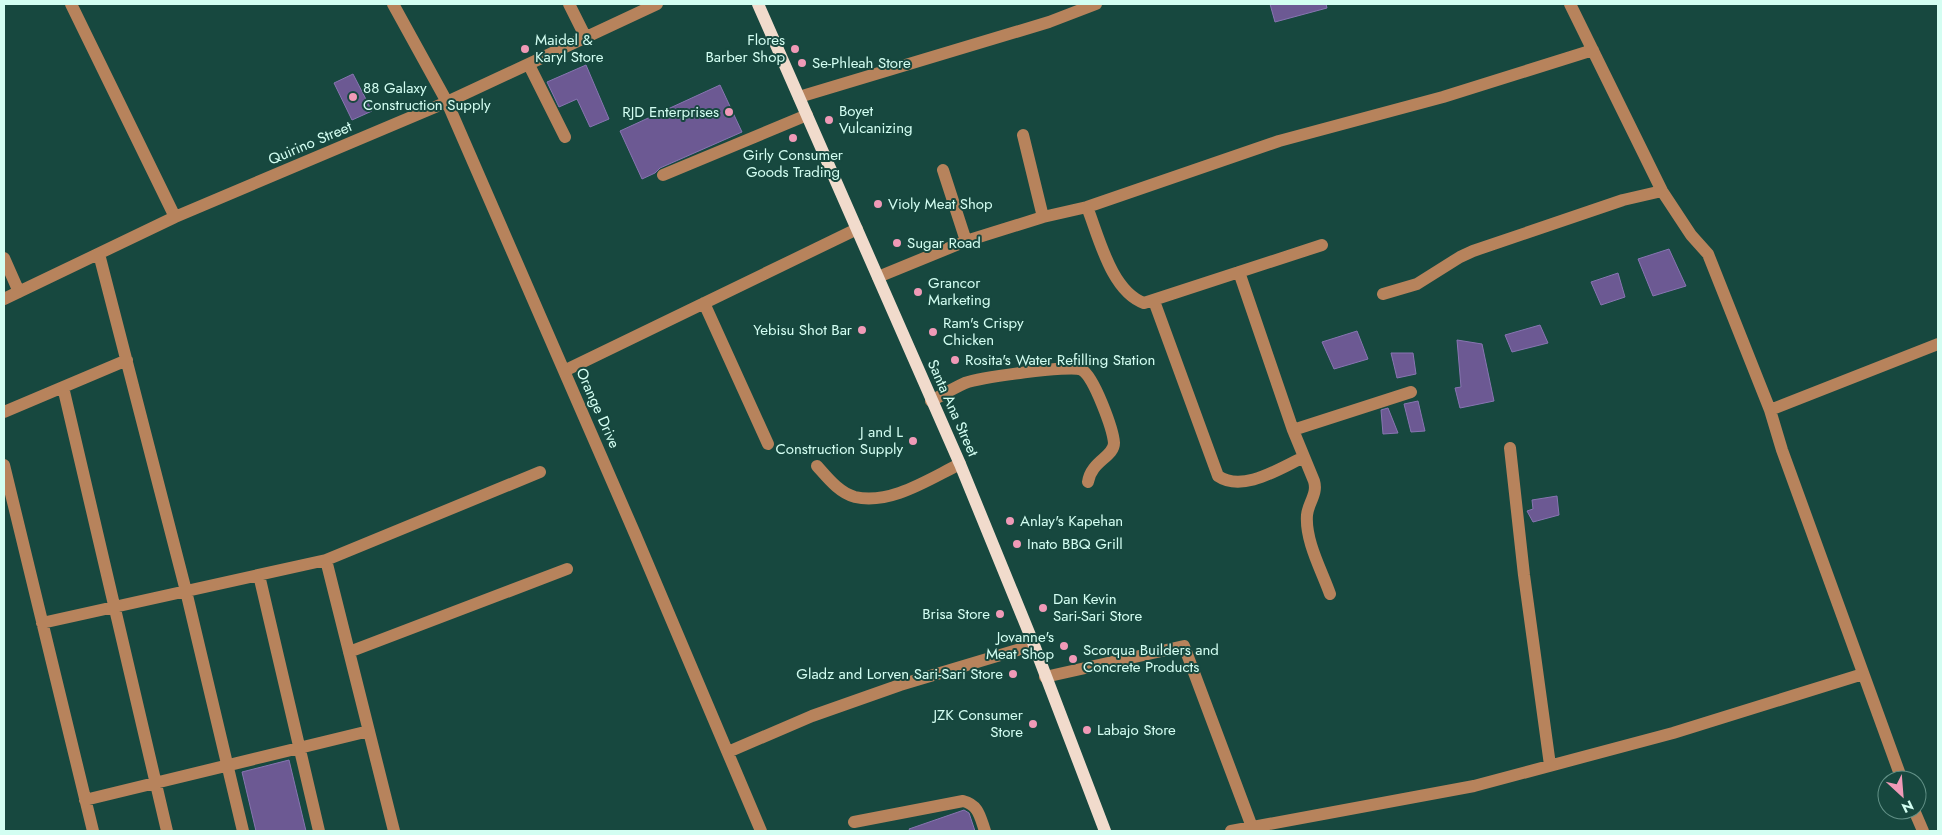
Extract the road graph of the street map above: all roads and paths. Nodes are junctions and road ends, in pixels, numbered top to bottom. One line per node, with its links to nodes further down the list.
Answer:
1 (71, 4): 21 (street)
2 (393, 4): 12 (street, Orange Drive)
3 (570, 4): 8 (street)
4 (657, 4): 8 (street, Quirino Street)
5 (758, 4): 11 (main road, Santa Ana Street)
6 (1096, 4): 11 (street)
7 (1570, 4): 9 (street)
8 (586, 38): 10 (street, Quirino Street)
9 (1593, 50): 18 (street); 19 (street)
10 (529, 65): 12 (street, Quirino Street); 15 (street)
11 (799, 97): 13 (main road, Santa Ana Street)
12 (447, 102): 21 (street, Quirino Street); 36 (street, Orange Drive)
13 (807, 115): 17 (street); 22 (main road, Santa Ana Street)
14 (1023, 135): 20 (street)
15 (566, 137)
16 (943, 170): 23 (street)
17 (663, 175)
18 (1662, 191): 30 (street); 40 (street)
19 (1087, 208): 20 (street); 32 (street)
20 (1043, 217): 23 (street)
21 (175, 218): 25 (street, Quirino Street)
22 (857, 229): 28 (main road, Santa Ana Street); 33 (street)
23 (966, 241): 28 (street)
24 (1322, 245): 27 (street)
25 (99, 254): 29 (street, Quirino Street); 35 (street)
26 (4, 258): 29 (street)
27 (1240, 272): 32 (street); 42 (street)
28 (878, 277): 39 (main road, Santa Ana Street)
29 (19, 292): 31 (street, Quirino Street)
30 (1383, 294)
31 (4, 299)
32 (1154, 301): 45 (street)
33 (704, 303): 36 (street); 43 (street)
34 (1938, 344): 40 (street)
35 (127, 360): 37 (street); 54 (street)
36 (564, 372): 64 (street, Orange Drive)
37 (63, 387): 41 (street); 56 (street)
38 (1410, 392): 42 (street)
39 (931, 401): 46 (main road, Santa Ana Street); 50 (street)
40 (1770, 410): 60 (street)
41 (4, 412)
42 (1293, 430): 45 (street)
43 (768, 444)
44 (1510, 448): 66 (street)
45 (1304, 457): 55 (street)
46 (960, 464): 48 (street); 58 (main road, Santa Ana Street)
47 (4, 465): 57 (street)
48 (817, 466)
49 (540, 472): 51 (street)
50 (1088, 482)
51 (326, 560): 53 (street); 59 (street)
52 (567, 568): 59 (street)
53 (259, 575): 54 (street); 63 (street)
54 (186, 591): 56 (street); 65 (street)
55 (1330, 594)
56 (114, 607): 57 (street); 68 (street)
57 (42, 622): 69 (street)
58 (1034, 645): 61 (main road, Santa Ana Street); 64 (street)
59 (350, 652): 62 (street)
60 (1862, 674): 66 (street); 67 (street)
61 (1045, 677): 71 (street); 79 (main road, Santa Ana Street)
62 (369, 731): 63 (street); 76 (street)
63 (299, 748): 65 (street); 75 (street)
64 (728, 752): 77 (street, Orange Drive)
65 (228, 766): 68 (street); 74 (street)
66 (1550, 766): 71 (street)
67 (1898, 770)
68 (155, 783): 69 (street); 73 (street)
69 (85, 800): 72 (street)
70 (854, 822): 78 (street)
71 (1252, 828): 80 (street)
72 (93, 831)
73 (167, 831)
74 (243, 831)
75 (319, 831)
76 (394, 831)
77 (761, 831)
78 (985, 831)
79 (1105, 831)
80 (1231, 831)

